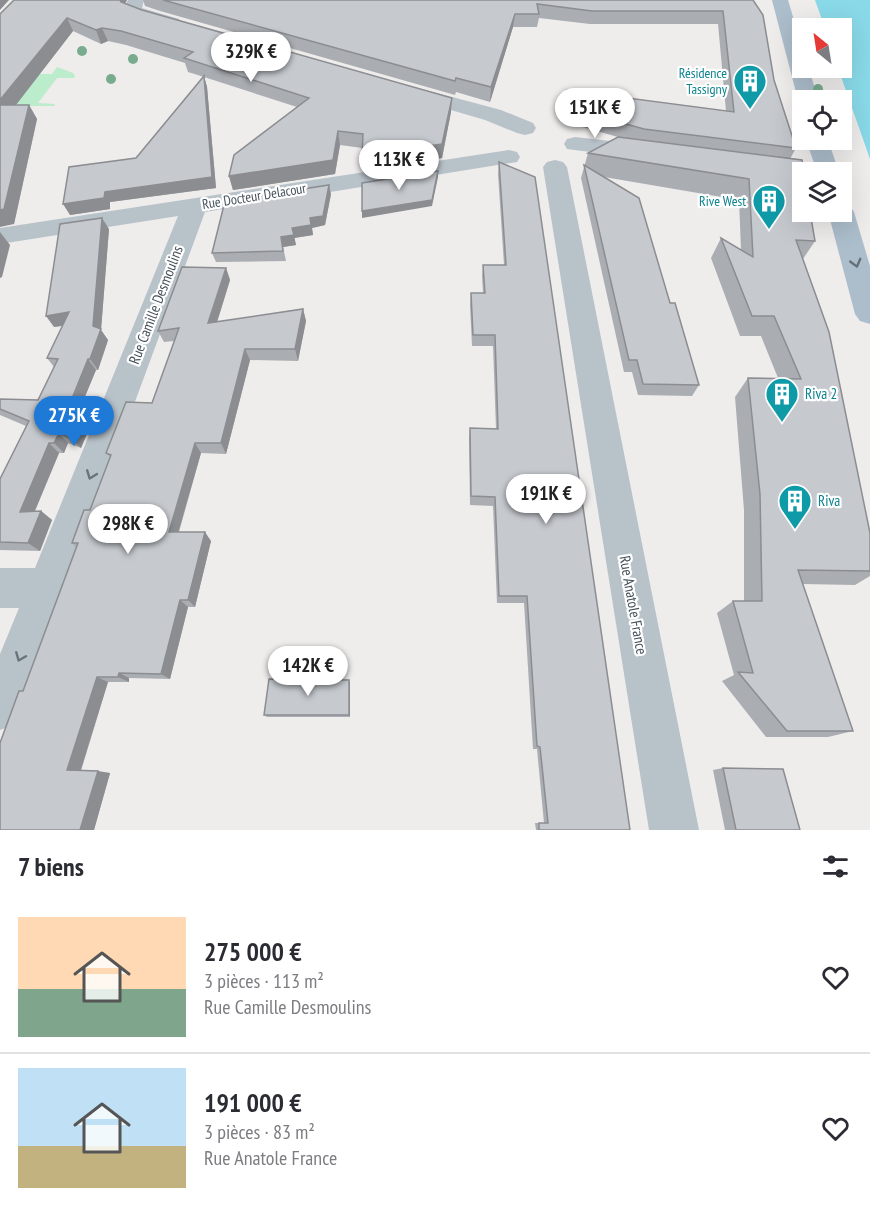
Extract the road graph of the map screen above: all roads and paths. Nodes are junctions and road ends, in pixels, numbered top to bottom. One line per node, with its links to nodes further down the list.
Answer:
1 (136, 0): 3 (street)
2 (780, 0): 5 (main road)
3 (194, 29)
4 (384, 84): 6 (street)
5 (805, 90)
6 (542, 129): 8 (street); 8 (street)
7 (663, 154): 8 (street)
8 (541, 160): 9 (street, Rue Docteur Delacour); 16 (street, Rue Anatole France)
9 (195, 205): 11 (street, Rue Docteur Delacour); 14 (street, Rue Camille Desmoulins, one-way to 14)
10 (844, 222): 12 (main road, one-way to 12)
11 (0, 236)
12 (870, 314)
13 (0, 588): 14 (street)
14 (48, 588): 15 (street, Rue Camille Desmoulins, one-way to 15)
15 (0, 708)
16 (674, 830)

